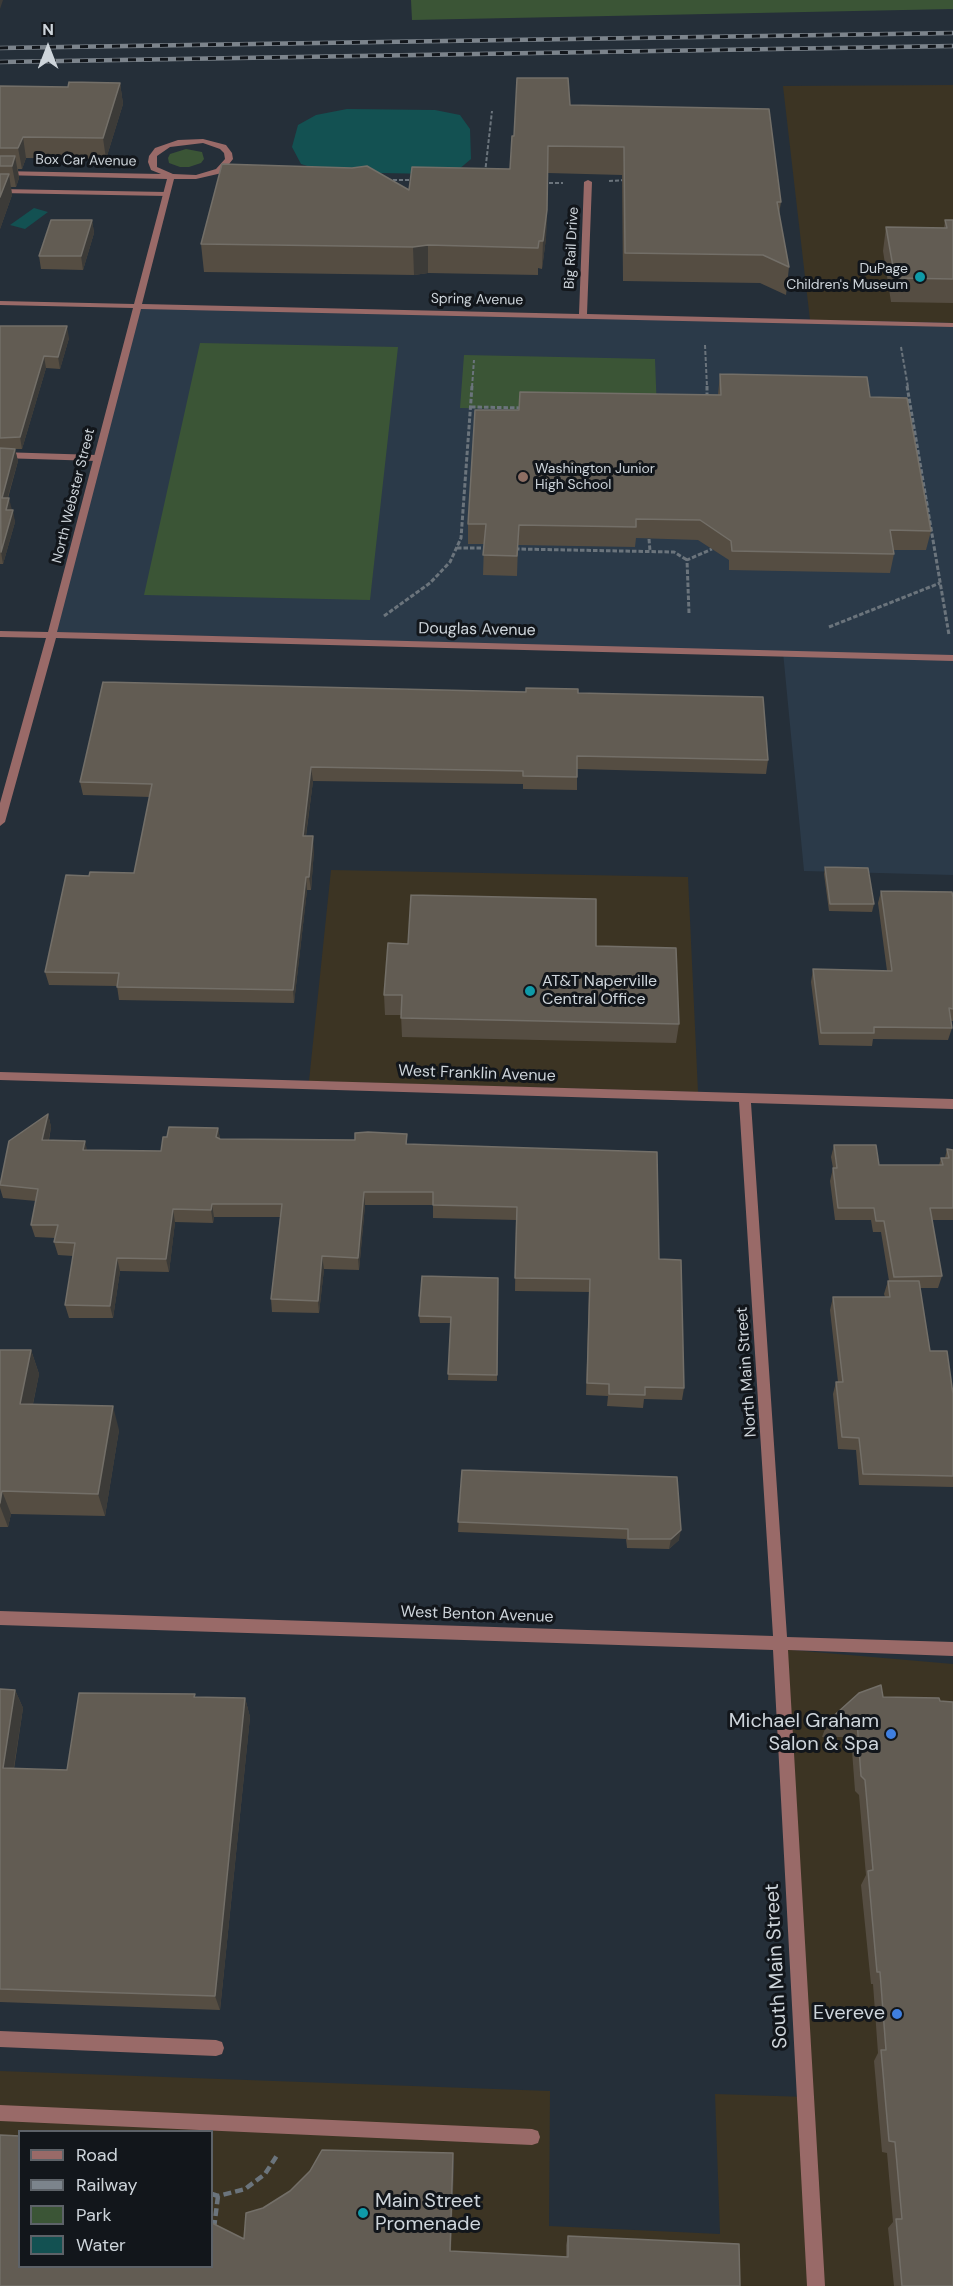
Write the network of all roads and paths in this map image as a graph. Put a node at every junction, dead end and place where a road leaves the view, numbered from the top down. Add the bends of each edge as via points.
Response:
1 (492, 111) dead end
2 (0, 173) edge
3 (171, 176) junction
4 (381, 179) edge
5 (416, 180) edge
6 (636, 180) edge
7 (485, 181) edge
8 (606, 181) edge
9 (588, 182) edge
10 (542, 183) edge
11 (573, 183) edge
12 (0, 191) edge
13 (166, 194) junction
14 (0, 303) edge
15 (137, 306) junction
16 (583, 316) junction
17 (953, 325) edge
18 (900, 344) dead end
19 (705, 345) dead end
20 (474, 360) dead end
21 (707, 400) edge
22 (471, 406) junction
23 (526, 408) edge
24 (470, 422) junction
25 (480, 422) edge
26 (908, 444) edge
27 (917, 444) junction
28 (0, 455) edge
29 (97, 458) junction
30 (921, 521) edge
31 (930, 522) junction
32 (649, 539) edge
33 (457, 548) junction
34 (487, 548) edge
35 (507, 549) edge
36 (712, 549) edge
37 (650, 552) junction
38 (687, 560) junction
39 (940, 583) junction
40 (689, 613) dead end
41 (384, 616) dead end
42 (829, 627) dead end
43 (948, 627) dead end
44 (0, 634) edge
45 (52, 635) junction
46 (953, 658) edge
47 (0, 822) edge
48 (0, 1076) edge
49 (745, 1098) junction
50 (953, 1104) edge
51 (0, 1618) edge
52 (780, 1644) junction
53 (953, 1649) edge
54 (0, 2039) edge
55 (216, 2048) dead end
56 (0, 2113) edge
57 (288, 2126) junction
58 (532, 2137) dead end
59 (215, 2195) edge
60 (213, 2237) edge
61 (816, 2286) edge

1 - 7 path
2 - 3 street, Box Car Avenue
3 - 3 street via 154,168 152,162 153,156 167,145 203,141 223,147 228,153 226,165 209,175
3 - 13 street, North Webster Street
4 - 5 path
6 - 8 path
9 - 16 street, Big Rail Drive
10 - 11 path
12 - 13 street
13 - 15 street, North Webster Street
14 - 15 street, Spring Avenue
15 - 16 street, Spring Avenue
15 - 29 street, North Webster Street
16 - 17 street, Spring Avenue
18 - 27 path
19 - 21 path
20 - 22 path
22 - 23 path
22 - 24 path
24 - 25 path
24 - 33 path
26 - 27 path
27 - 31 path
28 - 29 street
29 - 45 street, North Webster Street
30 - 31 path
31 - 39 path
32 - 37 path
33 - 34 path
33 - 41 path via 450,562 430,583
35 - 37 path via 603,548
36 - 38 path
37 - 38 path via 674,552
38 - 40 path
39 - 42 path
39 - 43 path
44 - 45 street, Douglas Avenue
45 - 46 street, Douglas Avenue
45 - 47 street, North Webster Street
48 - 49 street, West Franklin Avenue
49 - 50 street, West Franklin Avenue
49 - 52 street, North Main Street
51 - 52 street, West Benton Avenue
52 - 53 street, West Benton Avenue
52 - 61 street, South Main Street
54 - 55 street
56 - 57 street
57 - 58 street
57 - 59 path via 282,2150 265,2174 245,2189
59 - 60 path

